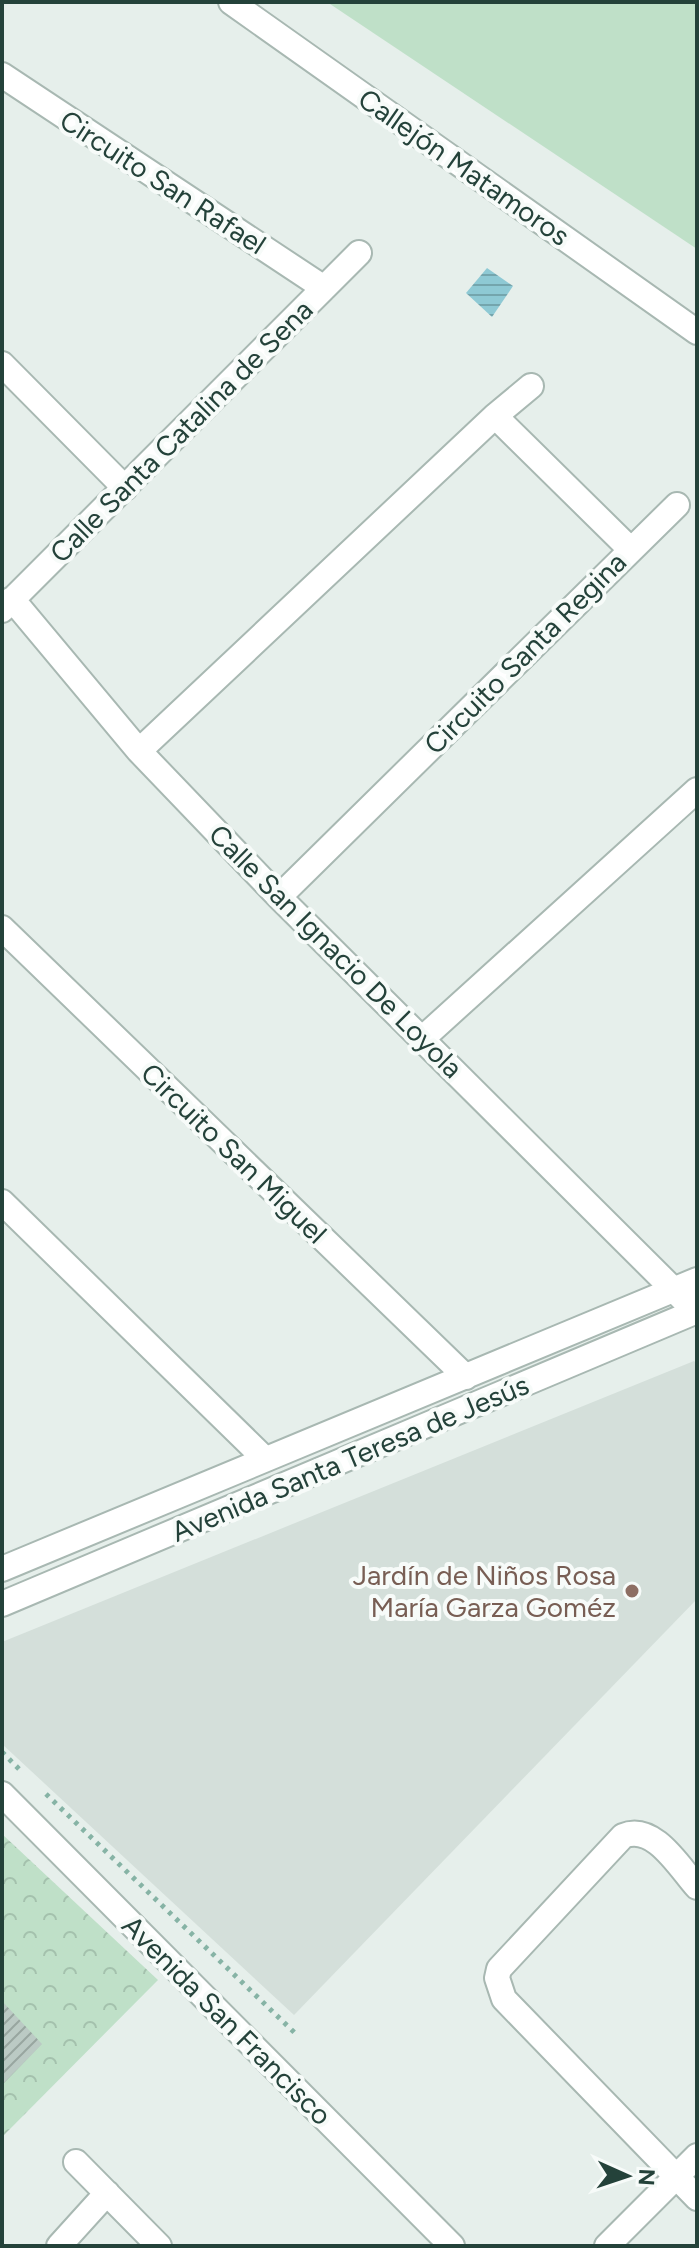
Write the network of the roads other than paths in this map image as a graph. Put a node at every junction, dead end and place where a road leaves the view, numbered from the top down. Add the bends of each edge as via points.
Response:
1 (231, 2) edge
2 (2, 75) edge
3 (359, 253) dead end
4 (324, 288) junction
5 (697, 332) edge
6 (2, 364) edge
7 (531, 386) dead end
8 (495, 416) junction
9 (125, 488) junction
10 (677, 505) dead end
11 (631, 550) junction
12 (7, 604) edge
13 (139, 751) junction
14 (697, 790) edge
15 (279, 897) junction
16 (2, 928) edge
17 (423, 1038) junction
18 (2, 1202) edge
19 (697, 1280) edge
20 (674, 1290) junction
21 (696, 1312) edge
22 (466, 1377) junction
23 (359, 1420) junction
24 (371, 1449) junction
25 (264, 1458) junction
26 (129, 1516) junction
27 (143, 1545) junction
28 (2, 1569) edge
29 (2, 1604) edge
30 (2, 1794) edge
31 (697, 1887) edge
32 (697, 2156) edge
33 (76, 2162) dead end
34 (676, 2177) junction
35 (107, 2193) junction
36 (697, 2198) edge
37 (59, 2246) edge
38 (159, 2246) edge
39 (452, 2246) edge
40 (607, 2246) edge

1 - 5 street, Callejón Matamoros
2 - 4 street, Circuito San Rafael
3 - 4 street, Calle Santa Catalina de Sena
4 - 9 street, Calle Santa Catalina de Sena
6 - 9 street
7 - 8 street
8 - 11 street, Circuito Santa Regina
8 - 13 street
9 - 12 street, Calle Santa Catalina de Sena
10 - 11 street
11 - 15 street, Circuito Santa Regina
12 - 13 street, Calle San Ignacio De Loyola
13 - 15 street, Calle San Ignacio De Loyola
14 - 17 street
15 - 17 street, Calle San Ignacio De Loyola
16 - 22 street, Circuito San Miguel
17 - 20 street, Calle San Ignacio De Loyola
18 - 25 street
19 - 20 street, Avenida Santa Teresa de Jesús
20 - 21 street, Calle San Ignacio De Loyola
20 - 22 street, Avenida Santa Teresa de Jesús
21 - 24 street, Avenida Santa Teresa de Jesús
22 - 23 street, Avenida Santa Teresa de Jesús
23 - 24 street
23 - 25 street, Avenida Santa Teresa de Jesús
24 - 27 street, Avenida Santa Teresa de Jesús
25 - 26 street, Avenida Santa Teresa de Jesús
26 - 27 street
26 - 28 street, Avenida Santa Teresa de Jesús
27 - 29 street, Avenida Santa Teresa de Jesús
30 - 39 street, Avenida San Francisco
31 - 34 street via 652,1837 623,1836 499,1969 497,1978 504,1999
32 - 34 street
33 - 35 street
34 - 36 street
34 - 40 street
35 - 37 street
35 - 38 street

